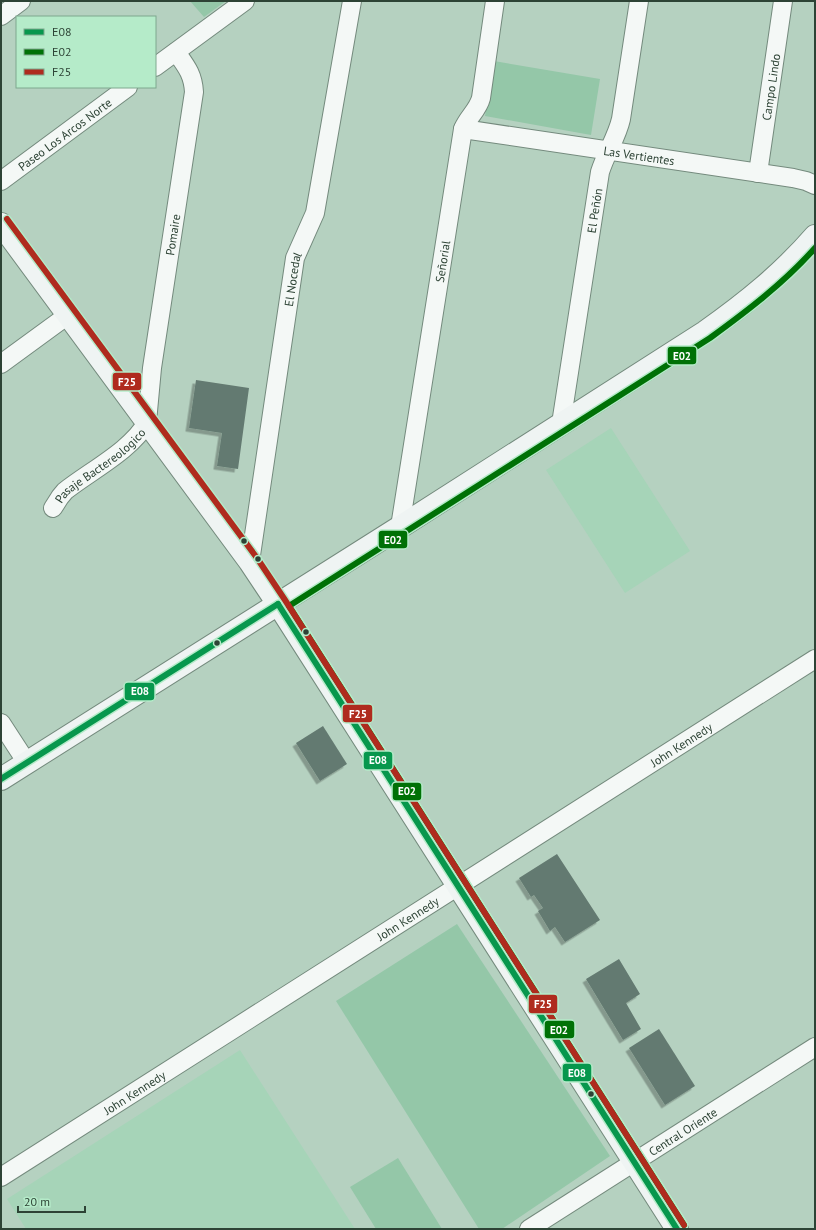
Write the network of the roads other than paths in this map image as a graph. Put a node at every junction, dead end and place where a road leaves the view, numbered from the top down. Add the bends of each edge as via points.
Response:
1 (21, 1) edge
2 (245, 1) edge
3 (352, 1) edge
4 (495, 1) edge
5 (639, 1) edge
6 (783, 1) edge
7 (1, 16) edge
8 (176, 52) junction
9 (156, 66) edge
10 (127, 88) edge
11 (463, 129) junction
12 (609, 151) junction
13 (758, 173) junction
14 (1, 181) edge
15 (815, 185) edge
16 (1, 224) edge
17 (815, 236) edge
18 (68, 315) junction
19 (1, 364) edge
20 (147, 422) junction
21 (561, 424) junction
22 (53, 508) dead end
23 (400, 527) junction
24 (250, 562) junction
25 (278, 604) junction
26 (815, 659) edge
27 (1, 723) edge
28 (27, 763) junction
29 (1, 779) edge
30 (458, 886) junction
31 (815, 1047) edge
32 (634, 1162) junction
33 (1, 1177) edge
34 (529, 1229) edge
35 (677, 1229) edge

1 - 7 street
2 - 8 street
3 - 24 street, El Nocedal via 315,213 295,258
4 - 11 street, Señorial via 481,98 479,106
5 - 12 street, El Peñón via 621,119
6 - 13 street, Campo Lindo
8 - 9 street
8 - 20 street, Pomaire via 191,75 194,92 152,368
10 - 14 street, Paseo Los Arcos Norte
11 - 12 street, Las Vertientes
11 - 23 street, Señorial
12 - 13 street, Las Vertientes
12 - 21 street, El Peñón via 600,172
13 - 15 street, Las Vertientes via 793,178
16 - 18 street
17 - 21 street via 779,275 735,310
18 - 19 street
18 - 20 street
20 - 22 street, Pasaje Bactereologico via 132,442 71,486
20 - 24 street
21 - 23 street
23 - 25 street
24 - 25 street
25 - 28 street
25 - 30 street
26 - 30 street, John Kennedy
27 - 28 street
28 - 29 street
30 - 32 street
30 - 33 street, John Kennedy
31 - 32 street, Central Oriente
32 - 34 street, Central Oriente
32 - 35 street

